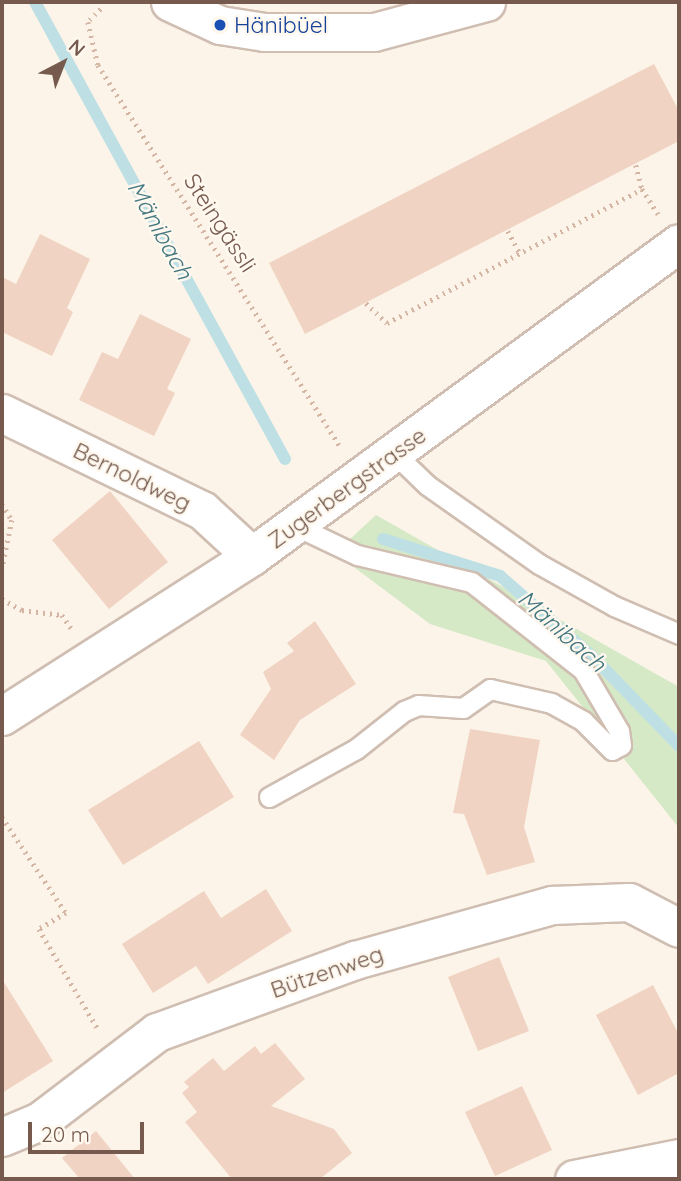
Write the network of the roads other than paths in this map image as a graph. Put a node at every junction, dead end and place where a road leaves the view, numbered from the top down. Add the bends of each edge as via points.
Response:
1 (170, 2) edge
2 (486, 2) edge
3 (266, 17) edge
4 (670, 230) edge
5 (2, 413) edge
6 (396, 455) junction
7 (299, 521) junction
8 (252, 556) junction
9 (679, 634) edge
10 (2, 716) edge
11 (269, 797) dead end
12 (679, 928) edge
13 (2, 1137) edge
14 (679, 1158) edge
15 (574, 1179) edge

1 - 3 street via 220,25
2 - 3 street via 374,32
4 - 6 street, Zugerbergstrasse
5 - 8 street, Bernoldweg via 202,510
6 - 7 street, Zugerbergstrasse via 354,465
6 - 9 lane via 426,485 539,564 614,606
7 - 8 street, Zugerbergstrasse
7 - 11 lane via 357,555 471,582 583,670 619,731 621,745 612,750 583,721 551,703 490,689 463,708 418,705 404,711 356,749
8 - 10 street, Zugerbergstrasse
12 - 13 street, Bützenweg via 629,902 552,905 355,960 157,1032 40,1121
14 - 15 street

